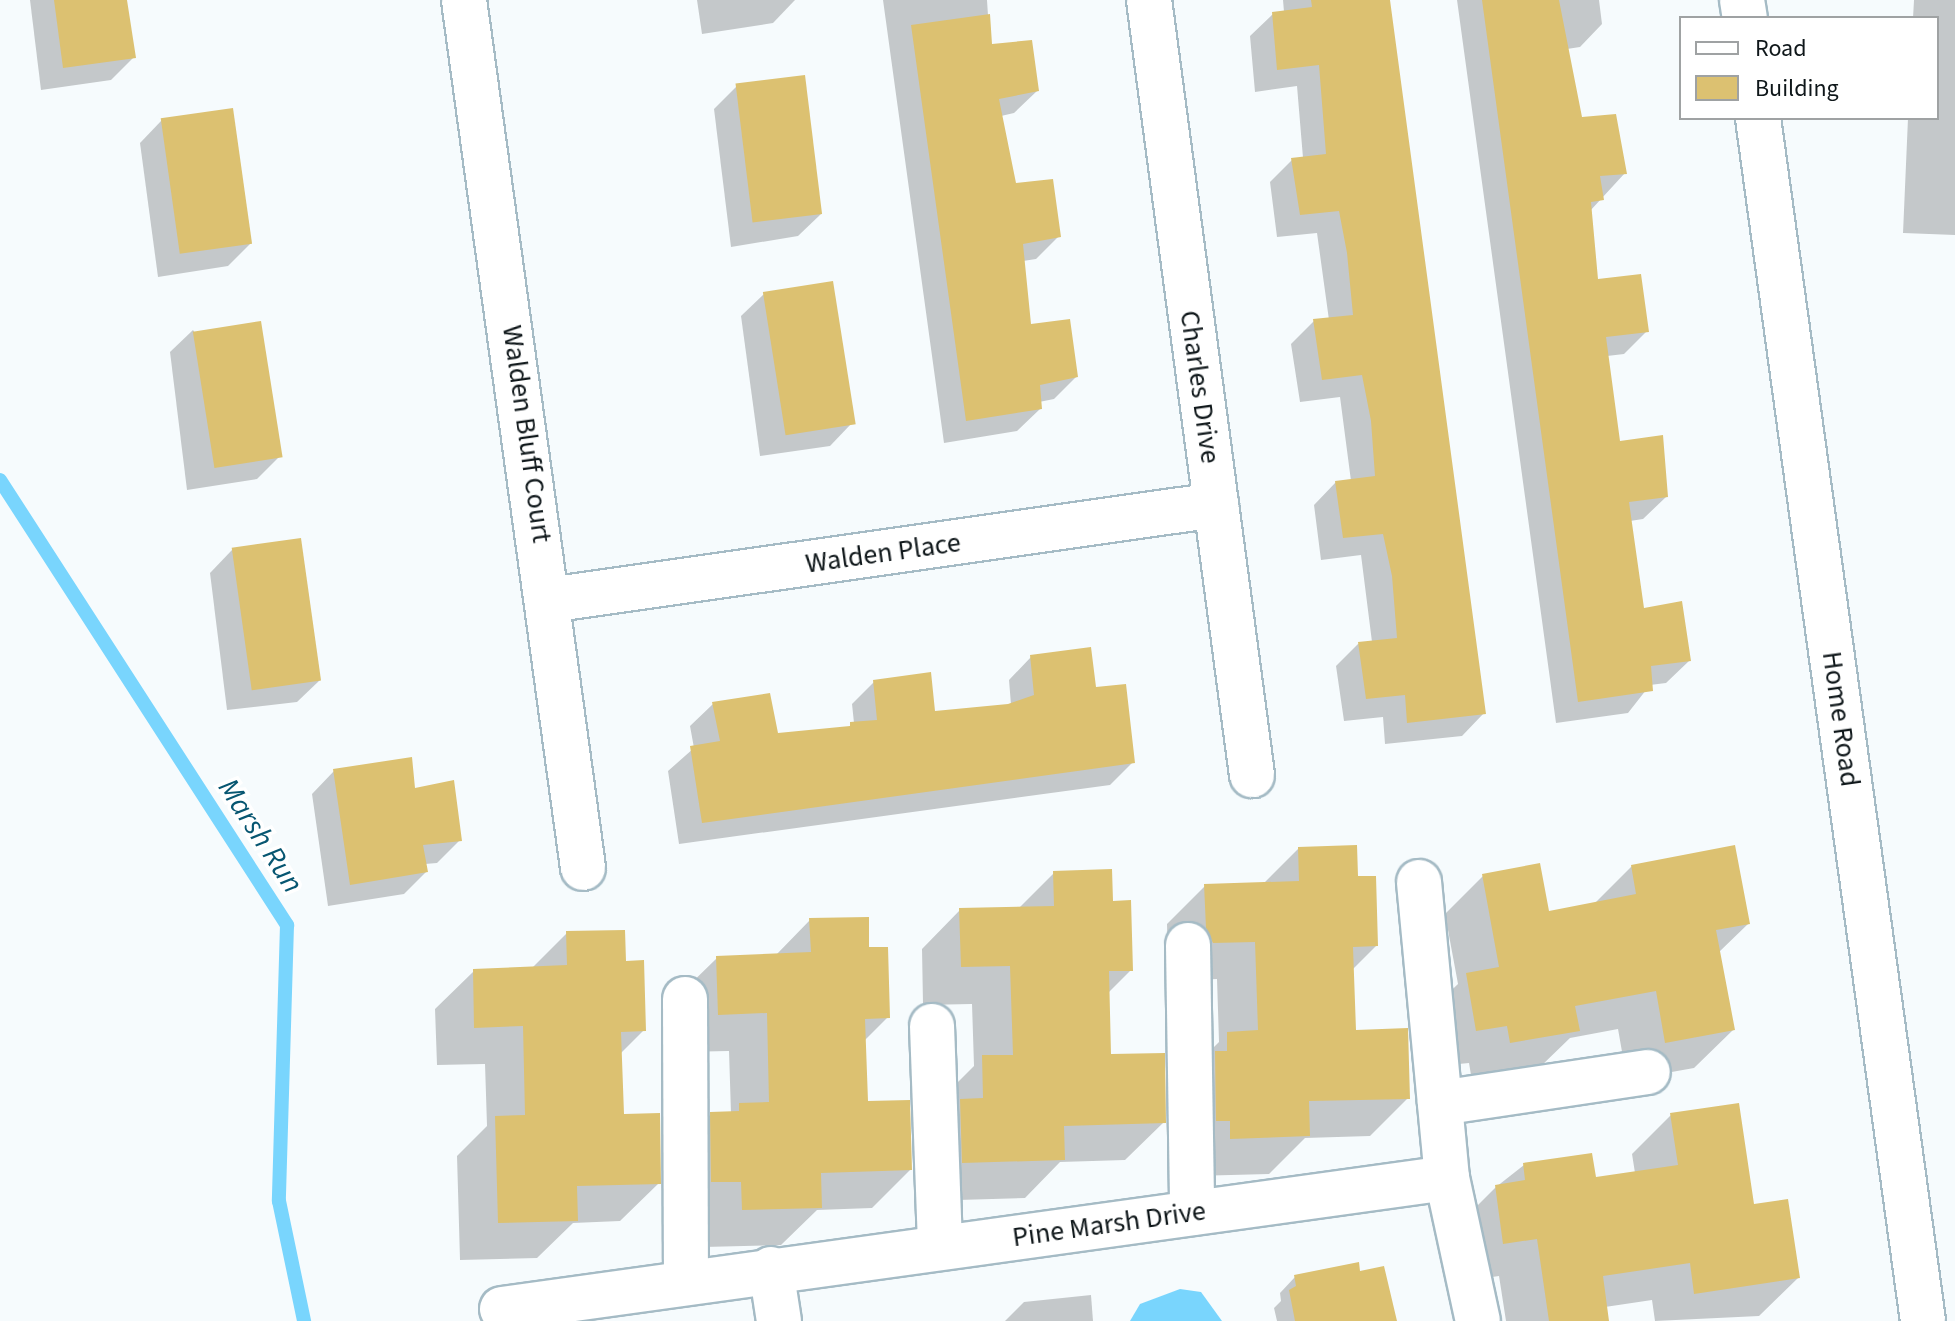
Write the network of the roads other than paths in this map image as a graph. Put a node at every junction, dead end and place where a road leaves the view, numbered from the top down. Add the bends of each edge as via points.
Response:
1 (464, 0) edge
2 (1149, 0) edge
3 (1758, 120) edge
4 (1216, 505) junction
5 (549, 600) junction
6 (1252, 775) dead end
7 (583, 868) dead end
8 (1419, 882) dead end
9 (1188, 945) dead end
10 (685, 999) dead end
11 (932, 1026) dead end
12 (1648, 1072) dead end
13 (1440, 1103) junction
14 (1447, 1178) junction
15 (1192, 1213) junction
16 (940, 1246) junction
17 (771, 1269) junction
18 (686, 1282) junction
19 (502, 1309) dead end
20 (779, 1321) edge
21 (1478, 1321) edge
22 (1923, 1321) edge

1 - 5 street, Walden Bluff Court
2 - 4 street, Charles Drive
3 - 22 street, Home Road
4 - 5 street, Walden Place
4 - 6 street, Charles Drive
5 - 7 street, Walden Bluff Court
8 - 13 street
9 - 15 street
10 - 18 street
11 - 16 street
12 - 13 street
13 - 14 street
14 - 15 street, Pine Marsh Drive
14 - 21 street
15 - 16 street, Pine Marsh Drive
16 - 17 street, Pine Marsh Drive
17 - 18 street, Pine Marsh Drive
17 - 20 street
18 - 19 street, Pine Marsh Drive

